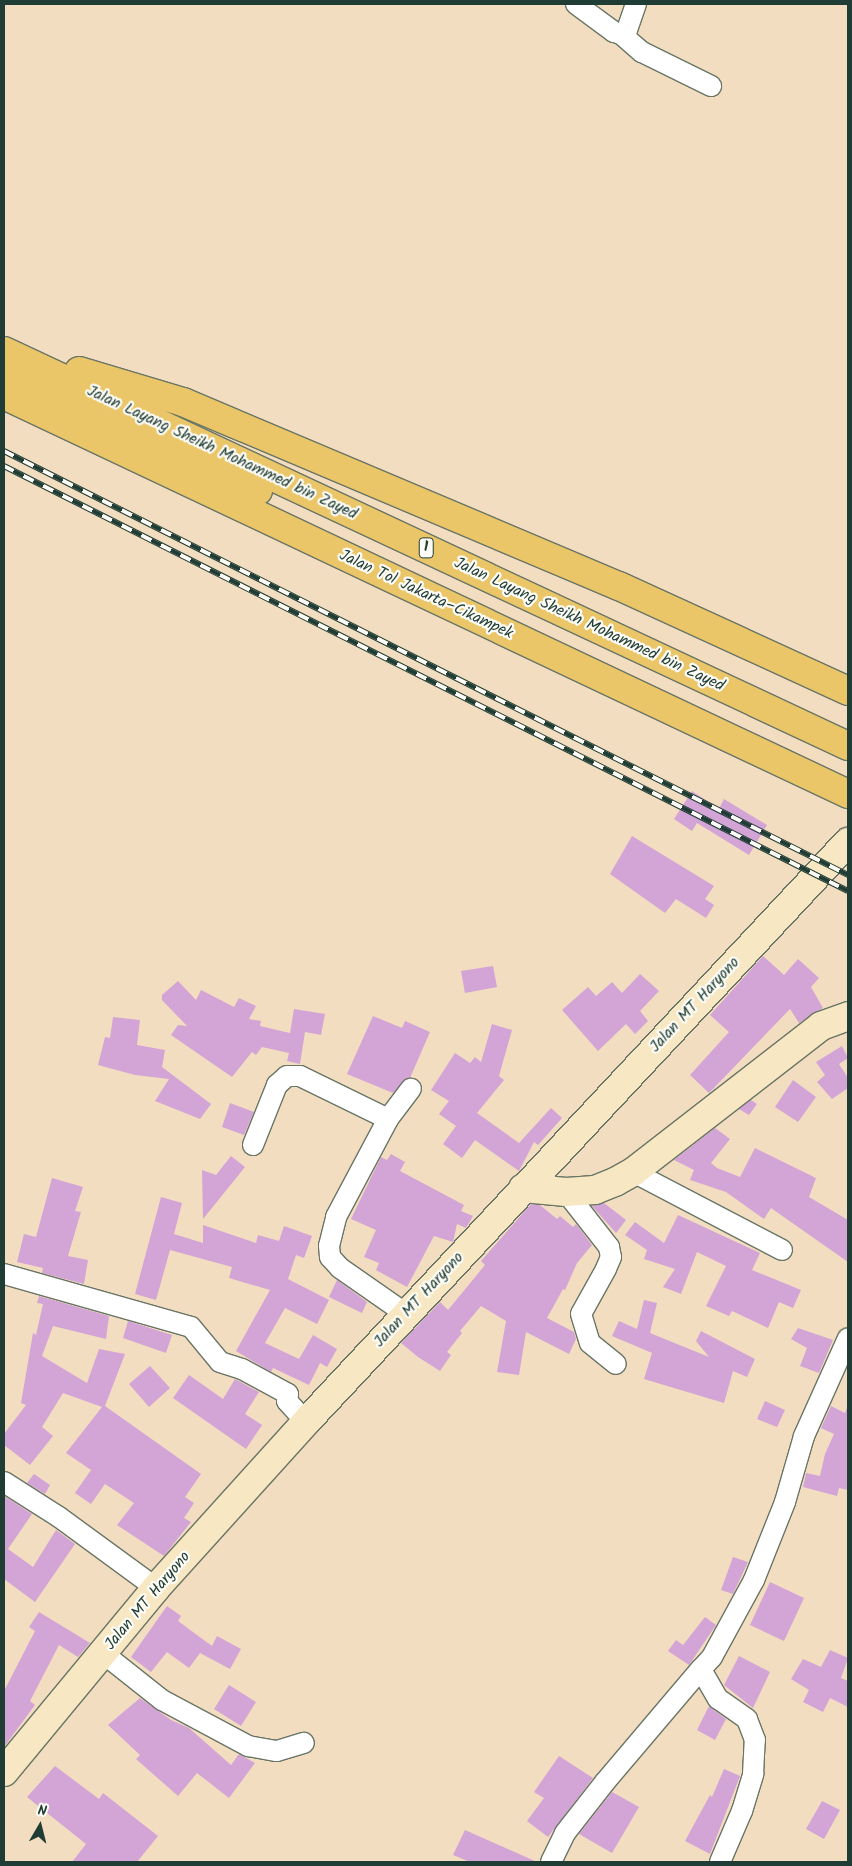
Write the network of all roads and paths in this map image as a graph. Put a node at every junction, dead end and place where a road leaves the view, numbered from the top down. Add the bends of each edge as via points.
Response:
1 (576, 4) edge
2 (636, 4) edge
3 (621, 34) junction
4 (711, 86) dead end
5 (4, 349) edge
6 (4, 372) edge
7 (4, 396) edge
8 (848, 691) edge
9 (848, 737) edge
10 (848, 746) edge
11 (848, 766) edge
12 (848, 794) edge
13 (848, 842) edge
14 (848, 1016) edge
15 (411, 1089) dead end
16 (388, 1118) junction
17 (253, 1145) dead end
18 (633, 1172) junction
19 (523, 1188) junction
20 (566, 1192) junction
21 (782, 1250) dead end
22 (4, 1274) edge
23 (406, 1314) junction
24 (848, 1338) edge
25 (616, 1364) dead end
26 (306, 1422) junction
27 (4, 1482) edge
28 (156, 1588) junction
29 (104, 1654) junction
30 (701, 1669) junction
31 (304, 1743) dead end
32 (4, 1772) edge
33 (551, 1862) edge
34 (720, 1862) edge

1 - 3 street
2 - 3 street via 627,30
3 - 4 street via 642,52
5 - 8 highway via 183,402 619,586
5 - 9 highway, 1
5 - 10 highway, Jalan Layang Sheikh Mohammed bin Zayed / 1
6 - 11 highway, Jalan Layang Sheikh Mohammed bin Zayed / 1
7 - 12 highway, Jalan Tol Jakarta–Cikampek
13 - 19 main road, Jalan MT Haryono
14 - 18 main road via 821,1026
15 - 16 street
16 - 17 street via 300,1076 287,1076 277,1085
16 - 23 street via 336,1217 329,1246 330,1257 340,1268
18 - 20 main road via 595,1190
18 - 21 street
19 - 20 main road
19 - 23 main road, Jalan MT Haryono
20 - 25 street via 609,1246 611,1257 582,1319 590,1343
22 - 26 street via 191,1327 220,1362 242,1369 288,1394 287,1401
23 - 26 main road, Jalan MT Haryono
24 - 30 street via 804,1436 785,1502 754,1580 712,1657
26 - 28 main road, Jalan MT Haryono
27 - 28 street via 59,1517
28 - 29 main road, Jalan MT Haryono
29 - 31 street via 162,1700 248,1746 277,1751
29 - 32 main road, Jalan MT Haryono
30 - 33 street via 577,1819
30 - 34 street via 718,1698 747,1720 755,1740 753,1774 742,1811

